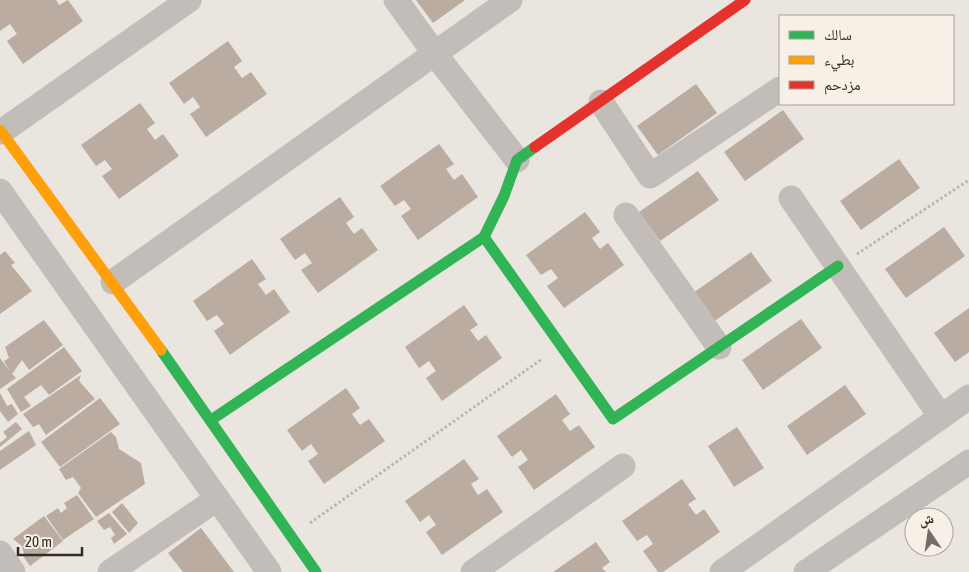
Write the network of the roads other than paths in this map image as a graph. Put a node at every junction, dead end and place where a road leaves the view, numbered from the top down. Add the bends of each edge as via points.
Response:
1 (189, 0) edge
2 (396, 0) edge
3 (510, 0) edge
4 (745, 0) edge
5 (434, 54) junction
6 (779, 90) edge
7 (601, 102) junction
8 (0, 131) edge
9 (517, 160) junction
10 (0, 191) edge
11 (791, 198) dead end
12 (626, 215) dead end
13 (484, 237) junction
14 (838, 266) junction
15 (113, 282) junction
16 (719, 347) junction
17 (969, 397) edge
18 (941, 417) junction
19 (211, 420) junction
20 (969, 462) edge
21 (623, 466) dead end
22 (217, 499) junction
23 (0, 553) edge
24 (13, 572) edge
25 (110, 572) edge
26 (269, 572) edge
27 (316, 572) edge
28 (473, 572) edge
29 (722, 572) edge
30 (806, 572) edge

1 - 8 street
2 - 5 street
3 - 5 street
4 - 7 street
5 - 9 street
5 - 15 street
6 - 7 street via 650,176
7 - 9 street
8 - 15 street
9 - 13 street
10 - 22 street
11 - 14 street
12 - 16 street
13 - 16 street via 613,419
13 - 19 street
14 - 16 street
14 - 18 street
15 - 19 street
17 - 18 street
18 - 29 street
19 - 27 street
20 - 30 street
21 - 28 street
22 - 25 street
22 - 26 street
23 - 24 street

